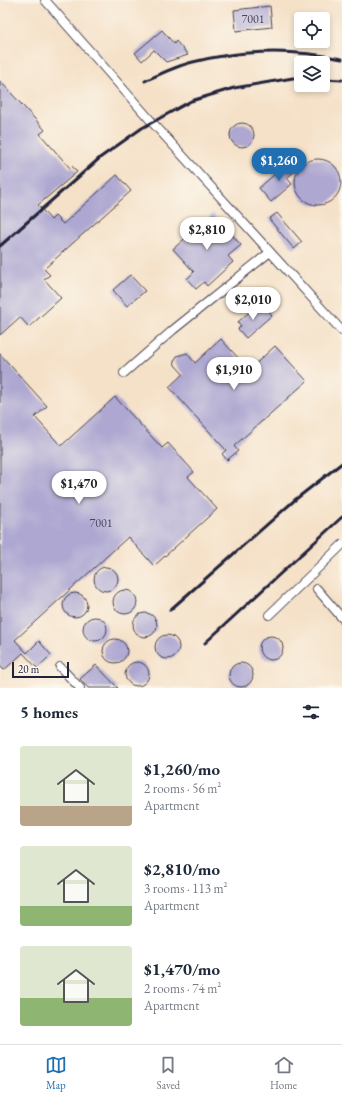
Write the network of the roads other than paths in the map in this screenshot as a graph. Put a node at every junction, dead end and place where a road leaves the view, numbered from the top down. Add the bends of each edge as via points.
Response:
1 (45, 0) edge
2 (270, 252) junction
3 (342, 331) edge
4 (124, 373) dead end
5 (342, 545) edge
6 (316, 589) dead end
7 (269, 615) dead end
8 (342, 618) edge
9 (60, 667) dead end
10 (80, 688) edge

1 - 2 lane
2 - 3 lane
2 - 4 lane
5 - 7 lane
6 - 8 lane
9 - 10 lane

